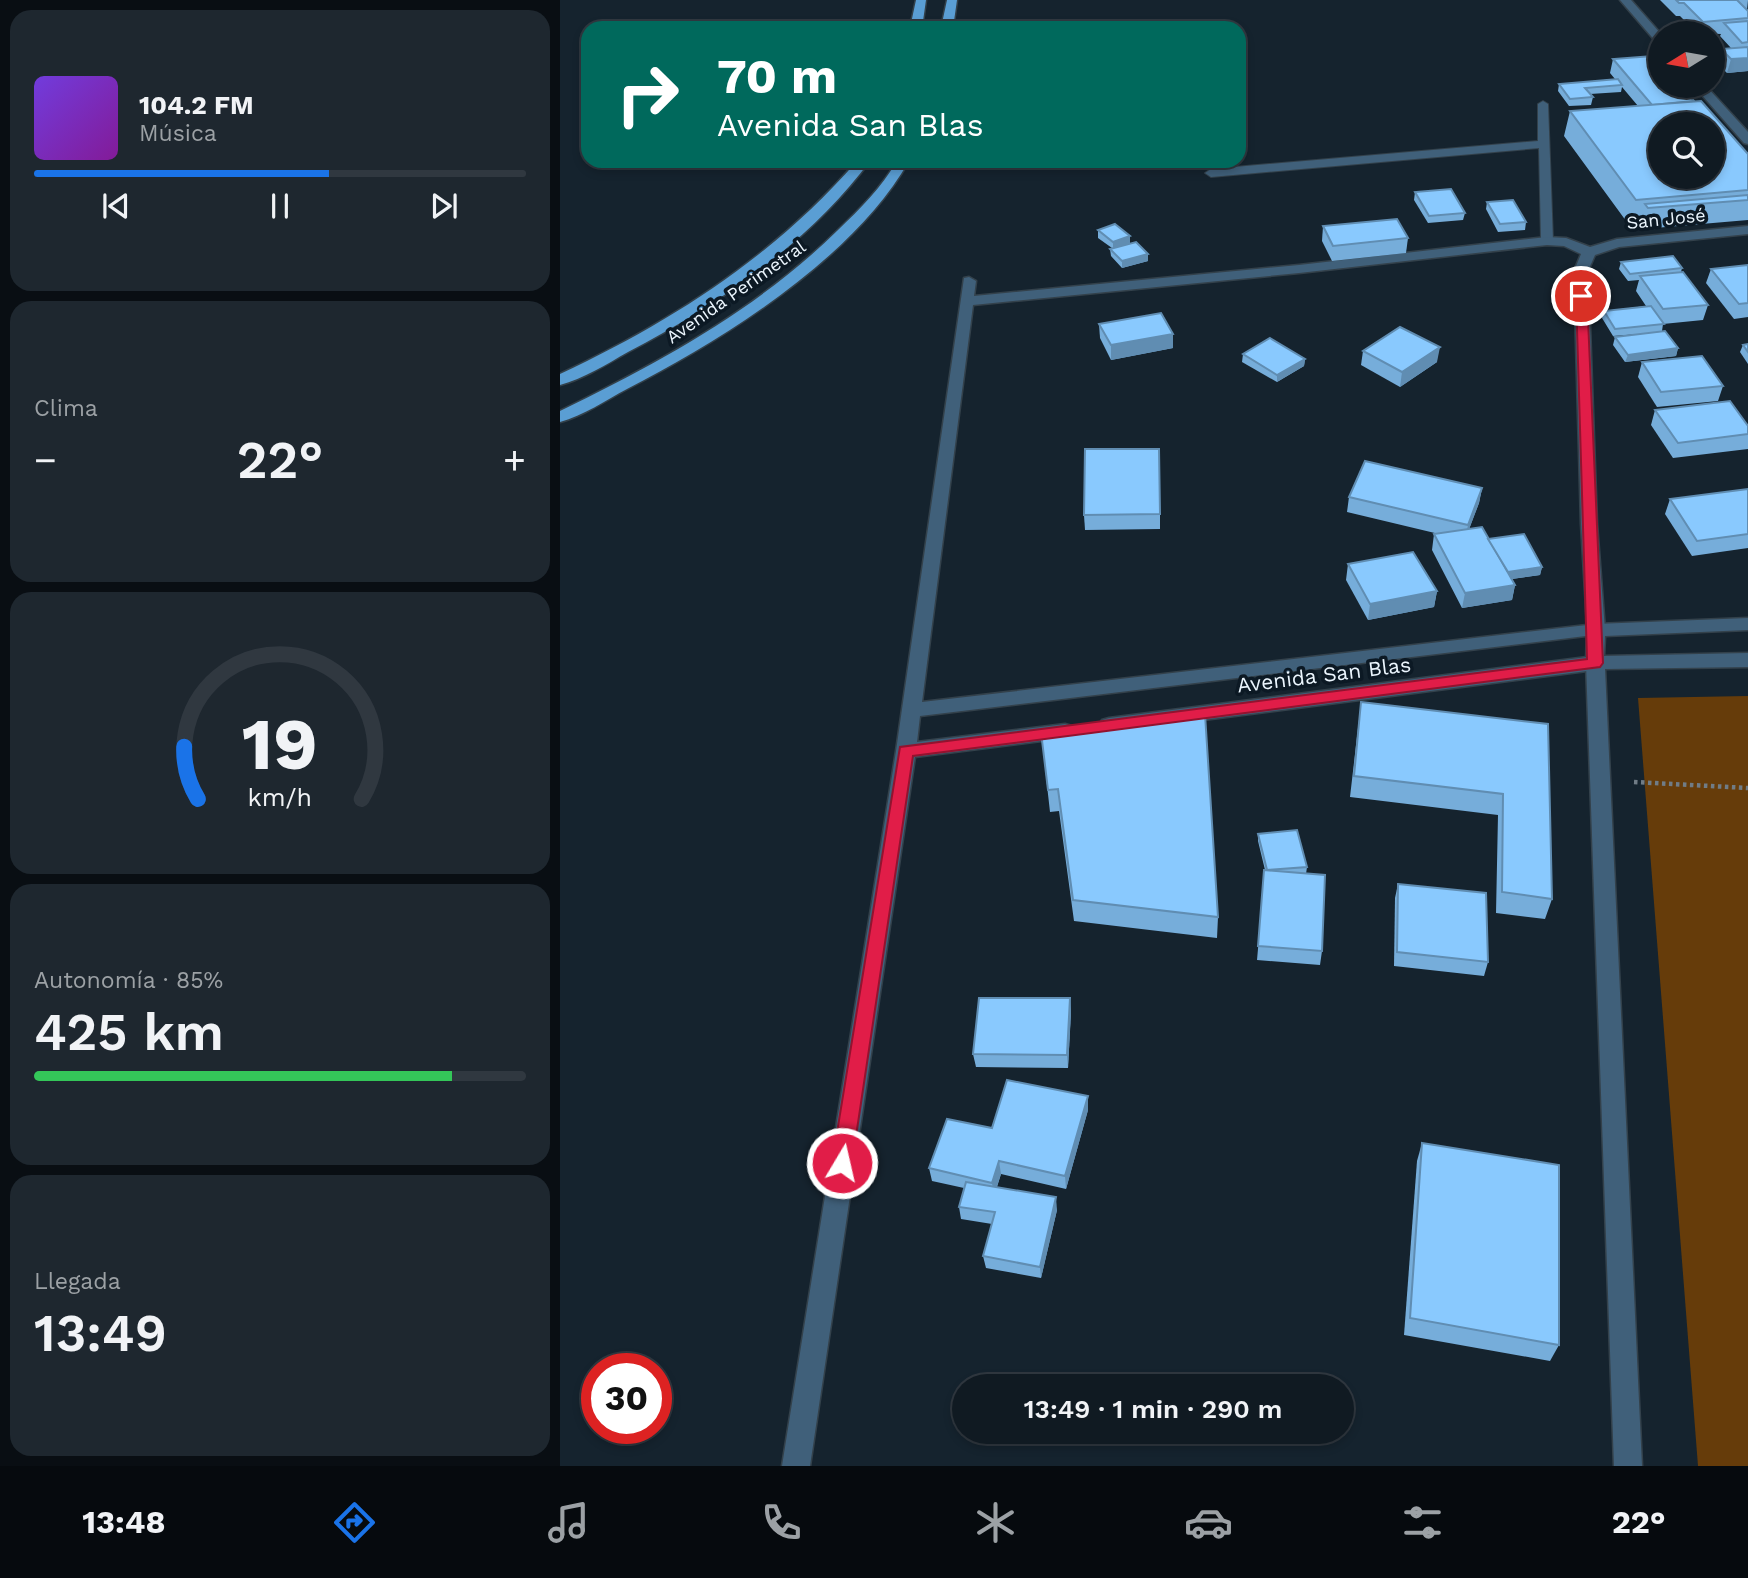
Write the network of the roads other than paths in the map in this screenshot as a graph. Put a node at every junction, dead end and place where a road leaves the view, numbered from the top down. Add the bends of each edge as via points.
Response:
1 (921, 0) edge
2 (952, 0) edge
3 (1625, 0) edge
4 (917, 21) edge
5 (948, 21) edge
6 (1648, 26) edge
7 (1711, 98) edge
8 (1542, 104) dead end
9 (1748, 140) edge
10 (1543, 144) junction
11 (858, 168) edge
12 (899, 168) edge
13 (1212, 173) dead end
14 (1748, 230) edge
15 (1548, 241) junction
16 (1589, 251) junction
17 (560, 380) edge
18 (560, 417) edge
19 (1748, 624) edge
20 (1596, 630) junction
21 (1748, 660) edge
22 (1595, 663) junction
23 (912, 710) junction
24 (906, 751) junction
25 (796, 1466) edge
26 (1628, 1466) edge

1 - 4 main road
2 - 5 main road
3 - 6 street
7 - 9 street
8 - 10 lane
10 - 13 lane
10 - 15 lane
11 - 17 main road, Avenida Perimetral via 838,194 754,267 629,349
12 - 18 main road, Avenida Perimetral via 891,183 822,257 786,284 682,355
14 - 16 street, San José via 1617,243
15 - 16 street
15 - 23 street via 1299,269 967,291
16 - 20 street via 1581,271
19 - 20 street, Avenida San Blas
20 - 22 street
20 - 23 street, Avenida San Blas
21 - 22 street, Avenida San Blas
22 - 24 street, Avenida San Blas
22 - 26 street
23 - 24 street
24 - 25 street

